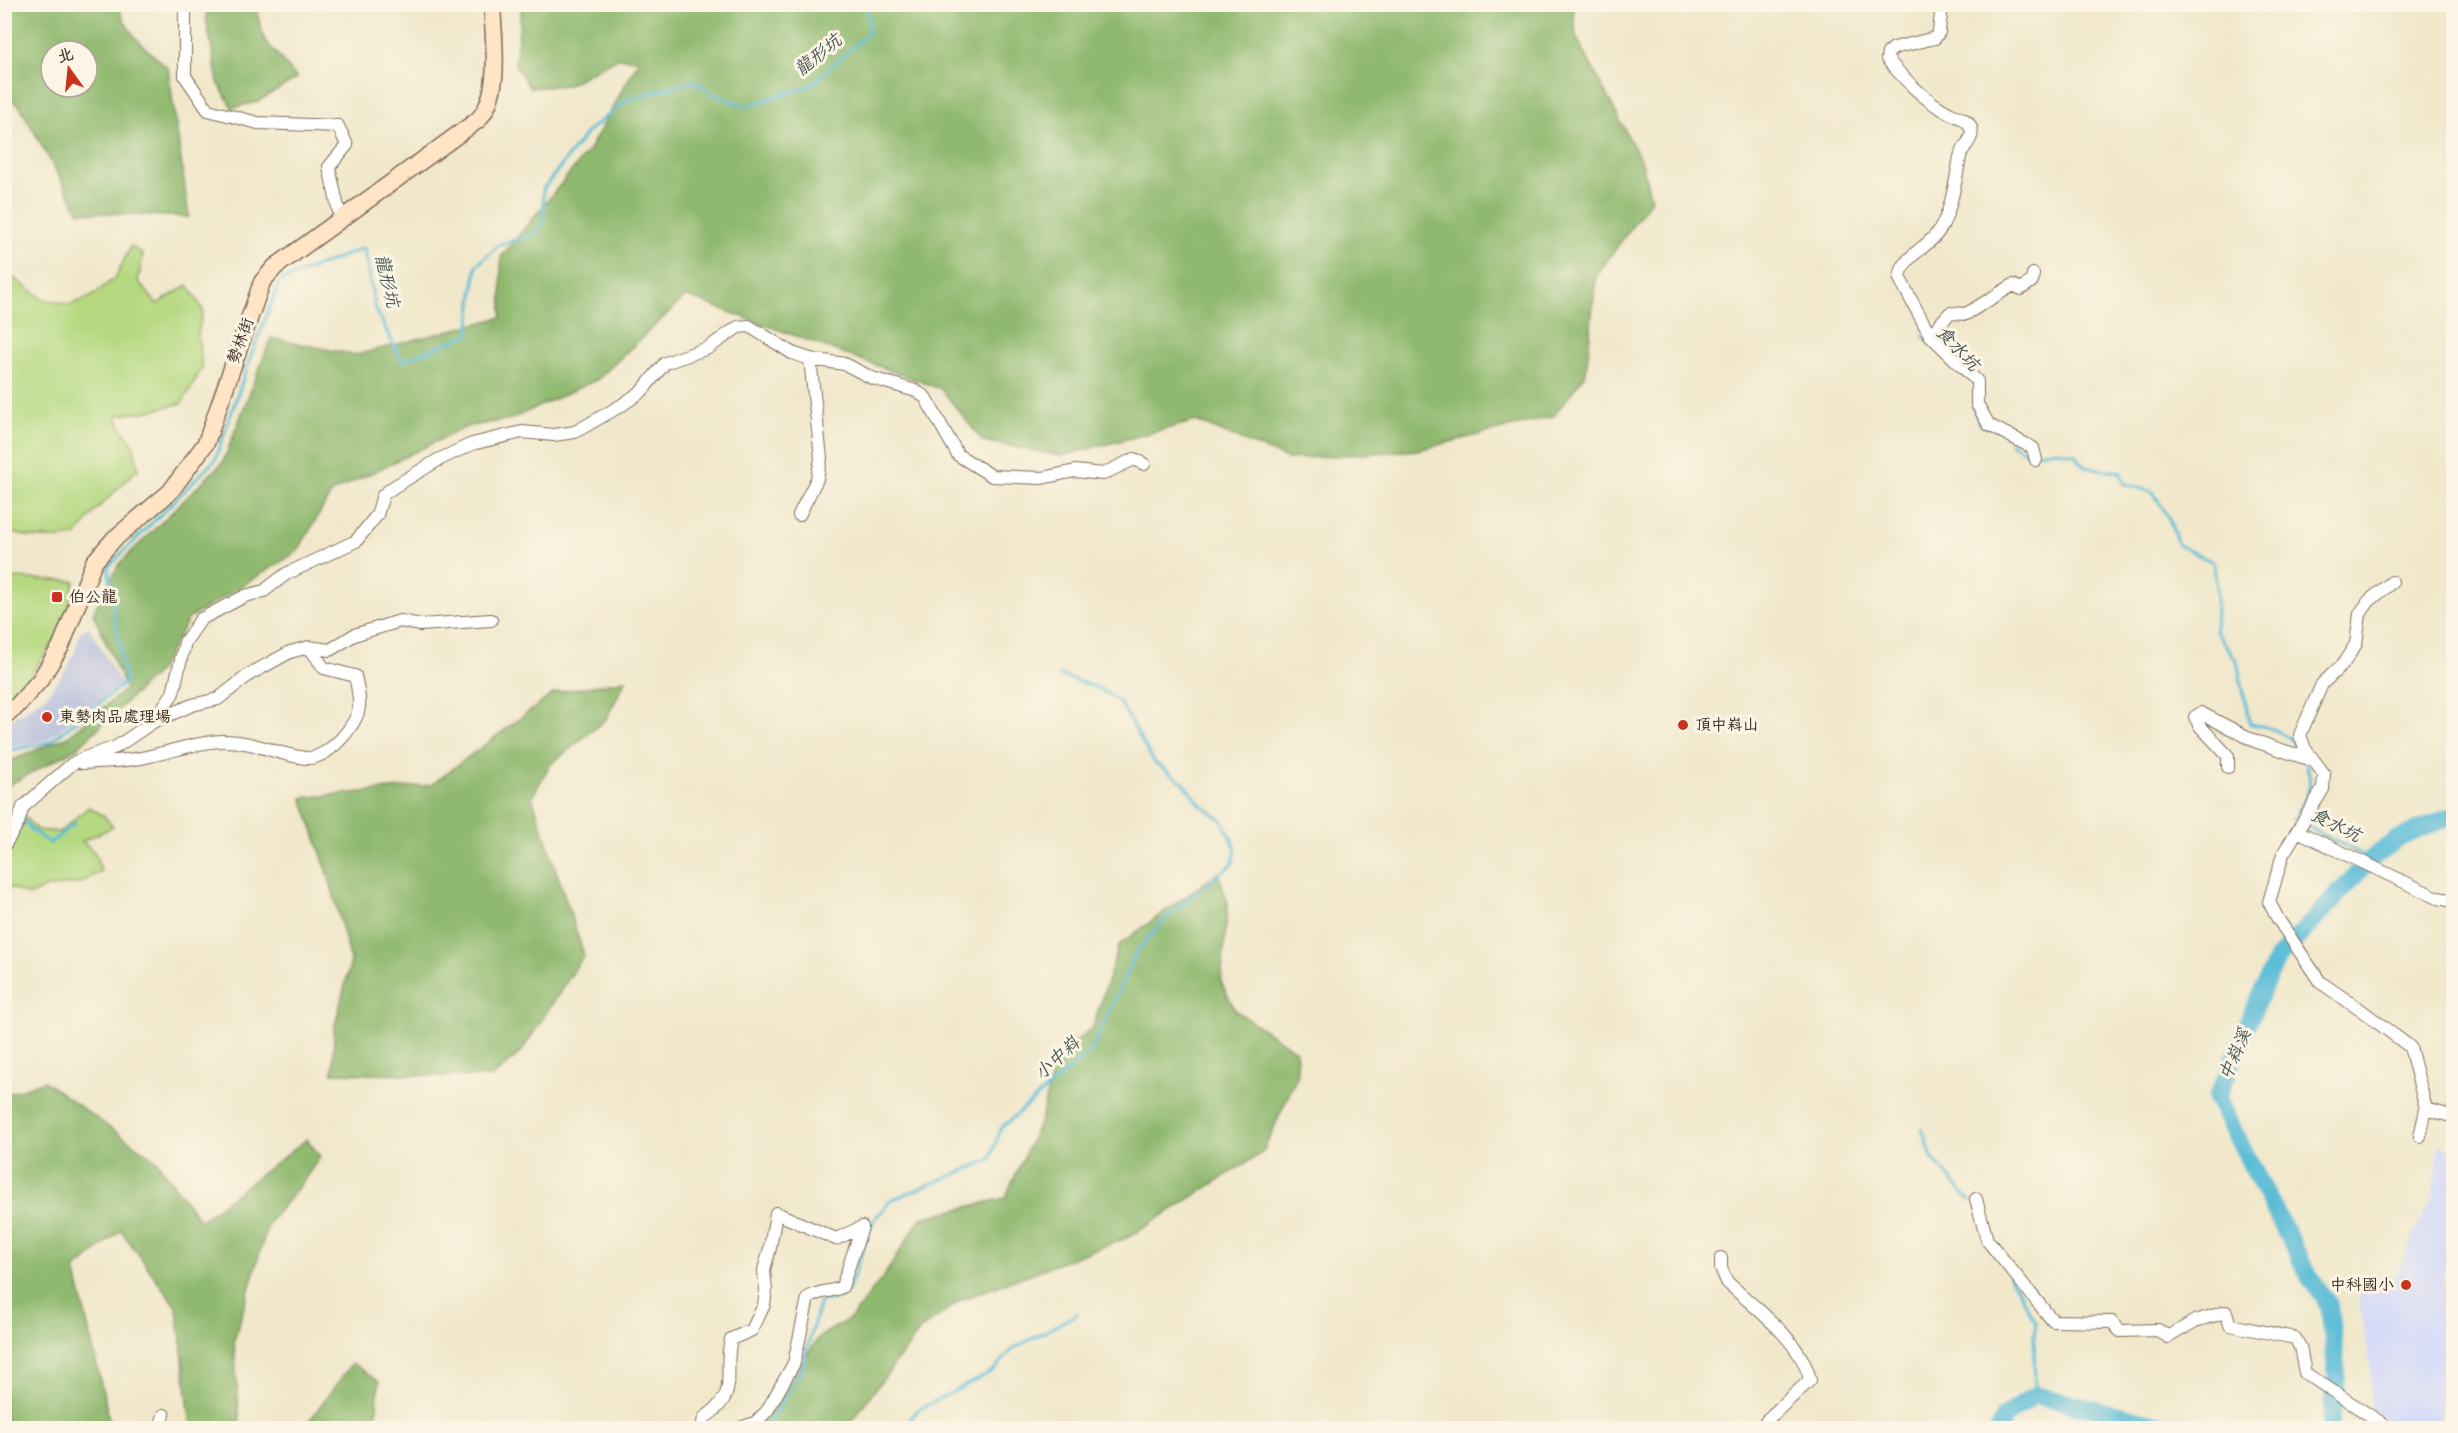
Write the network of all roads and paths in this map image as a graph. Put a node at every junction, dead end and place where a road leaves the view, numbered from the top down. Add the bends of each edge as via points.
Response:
1 (184, 4) edge
2 (492, 4) edge
3 (1942, 4) edge
4 (341, 221) junction
5 (2032, 274) dead end
6 (1930, 335) junction
7 (810, 359) junction
8 (2034, 454) dead end
9 (1144, 464) dead end
10 (799, 515) dead end
11 (2392, 582) dead end
12 (491, 620) dead end
13 (309, 647) junction
14 (4, 716) edge
15 (153, 722) junction
16 (2289, 745) dead end
17 (2304, 748) junction
18 (2314, 761) junction
19 (72, 764) junction
20 (2228, 767) dead end
21 (2296, 831) junction
22 (4, 846) edge
23 (2454, 901) edge
24 (2426, 1109) junction
25 (2454, 1117) edge
26 (2420, 1136) dead end
27 (1976, 1199) dead end
28 (1721, 1258) dead end
29 (164, 1415) dead end
30 (160, 1428) edge
31 (702, 1428) edge
32 (740, 1428) edge
33 (1762, 1428) edge
34 (2389, 1428) edge

1 - 4 street via 185,76 208,110 258,123 338,126 347,145 329,167
2 - 4 street, 勢林街 via 494,84 486,112
3 - 6 street via 1935,38 1894,48 1887,59 1915,90 1962,118 1971,128 1971,138 1960,154 1941,228 1900,272 1900,279
4 - 14 street, 勢林街 via 275,267 262,282 206,443 170,492 114,539 94,562 61,646 40,680
5 - 6 street via 2032,281 2021,289 2013,285 1966,314 1950,313
6 - 8 street via 1977,381 1977,404 1989,425
7 - 9 street via 845,364 872,378 916,391 925,397 958,455 992,476 1042,478 1074,471 1103,474 1134,459
7 - 10 street via 821,458 817,479
7 - 15 street via 792,353 749,326 738,327 708,348 665,363 642,391 575,432 522,432 472,444 438,460 383,495 377,515 356,541 286,574 264,591 245,596 201,619 185,642 172,693
11 - 17 street via 2360,614 2356,644 2343,664 2322,684 2300,735
12 - 13 street via 421,625 400,621 354,635 330,650
13 - 15 street via 290,652 250,674 218,699 192,705
13 - 19 street via 324,668 355,676 358,687 359,707 354,722 330,749 309,758 249,743 222,741 198,743 148,757
15 - 19 street via 116,747
16 - 17 street
17 - 18 street
18 - 20 street via 2255,741 2201,713 2195,717 2228,756
18 - 21 street via 2325,774 2323,789
19 - 22 street via 23,807
21 - 23 street via 2438,898
21 - 24 street via 2283,854 2269,902 2320,982 2410,1047
24 - 25 street
24 - 26 street
27 - 34 street via 1987,1240 2053,1321 2112,1322 2120,1331 2158,1330 2168,1337 2195,1321 2226,1312 2230,1325 2295,1338 2305,1373
28 - 33 street via 1727,1282 1796,1348 1808,1369 1810,1380
29 - 30 street
31 - 32 street via 704,1418 723,1402 728,1392 731,1339 752,1330 764,1305 764,1270 776,1213 837,1239 862,1227 842,1287 832,1292 815,1292 808,1298 794,1363 767,1410 755,1423

